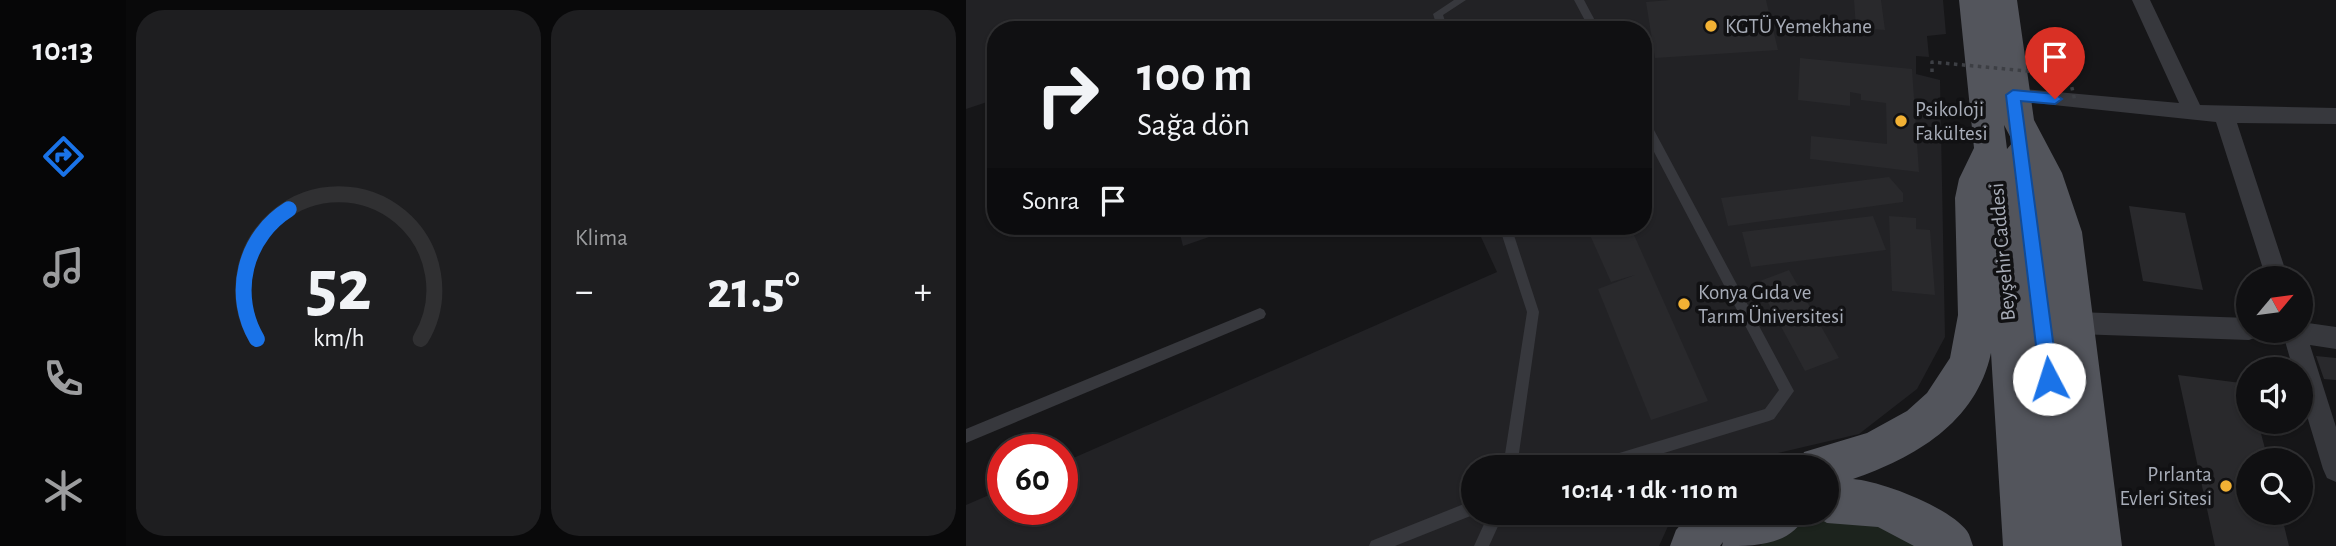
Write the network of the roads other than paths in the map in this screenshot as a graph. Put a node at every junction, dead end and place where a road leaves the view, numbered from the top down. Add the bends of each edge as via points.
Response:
1 (1461, 0) edge
2 (1579, 0) edge
3 (1974, 0) edge
4 (2002, 0) edge
5 (2141, 0) edge
6 (1440, 21) edge
7 (1590, 21) edge
8 (2016, 107) junction
9 (2193, 113) junction
10 (2224, 115) junction
11 (2336, 116) edge
12 (1652, 137) edge
13 (1993, 149) junction
14 (1509, 235) edge
15 (2273, 266) edge
16 (1260, 314) dead end
17 (2076, 323) junction
18 (2236, 329) edge
19 (2314, 334) edge
20 (2336, 338) edge
21 (2298, 343) edge
22 (966, 436) edge
23 (1512, 455) edge
24 (1635, 455) edge
25 (1839, 463) edge
26 (2336, 469) edge
27 (1839, 501) edge
28 (1461, 512) edge
29 (1491, 525) edge
30 (1709, 525) edge
31 (1766, 525) edge
32 (1376, 546) edge
33 (1481, 546) edge
34 (1692, 546) edge
35 (1744, 546) edge
36 (1951, 546) edge
37 (2025, 546) edge
38 (2063, 546) edge
39 (2100, 546) edge

1 - 6 lane via 1438,14
2 - 7 lane
3 - 13 main road, Beyşehir Caddesi
4 - 8 main road, Beyşehir Caddesi
5 - 9 street
8 - 9 street via 2076,101
8 - 17 main road via 2056,201
8 - 38 main road, Beyşehir Caddesi via 2044,323
9 - 10 street
10 - 11 street
10 - 15 street
12 - 24 lane via 1787,391 1769,414
13 - 25 main road via 1982,162 1972,198 1976,330 1961,380 1935,414 1897,442
13 - 37 main road, Beyşehir Caddesi
14 - 23 lane via 1533,312
16 - 22 lane
17 - 18 street
17 - 39 main road
19 - 20 street
21 - 26 street
27 - 36 main road via 1869,502 1899,512 1927,526
28 - 32 lane
29 - 33 lane
30 - 34 main road
31 - 35 main road

